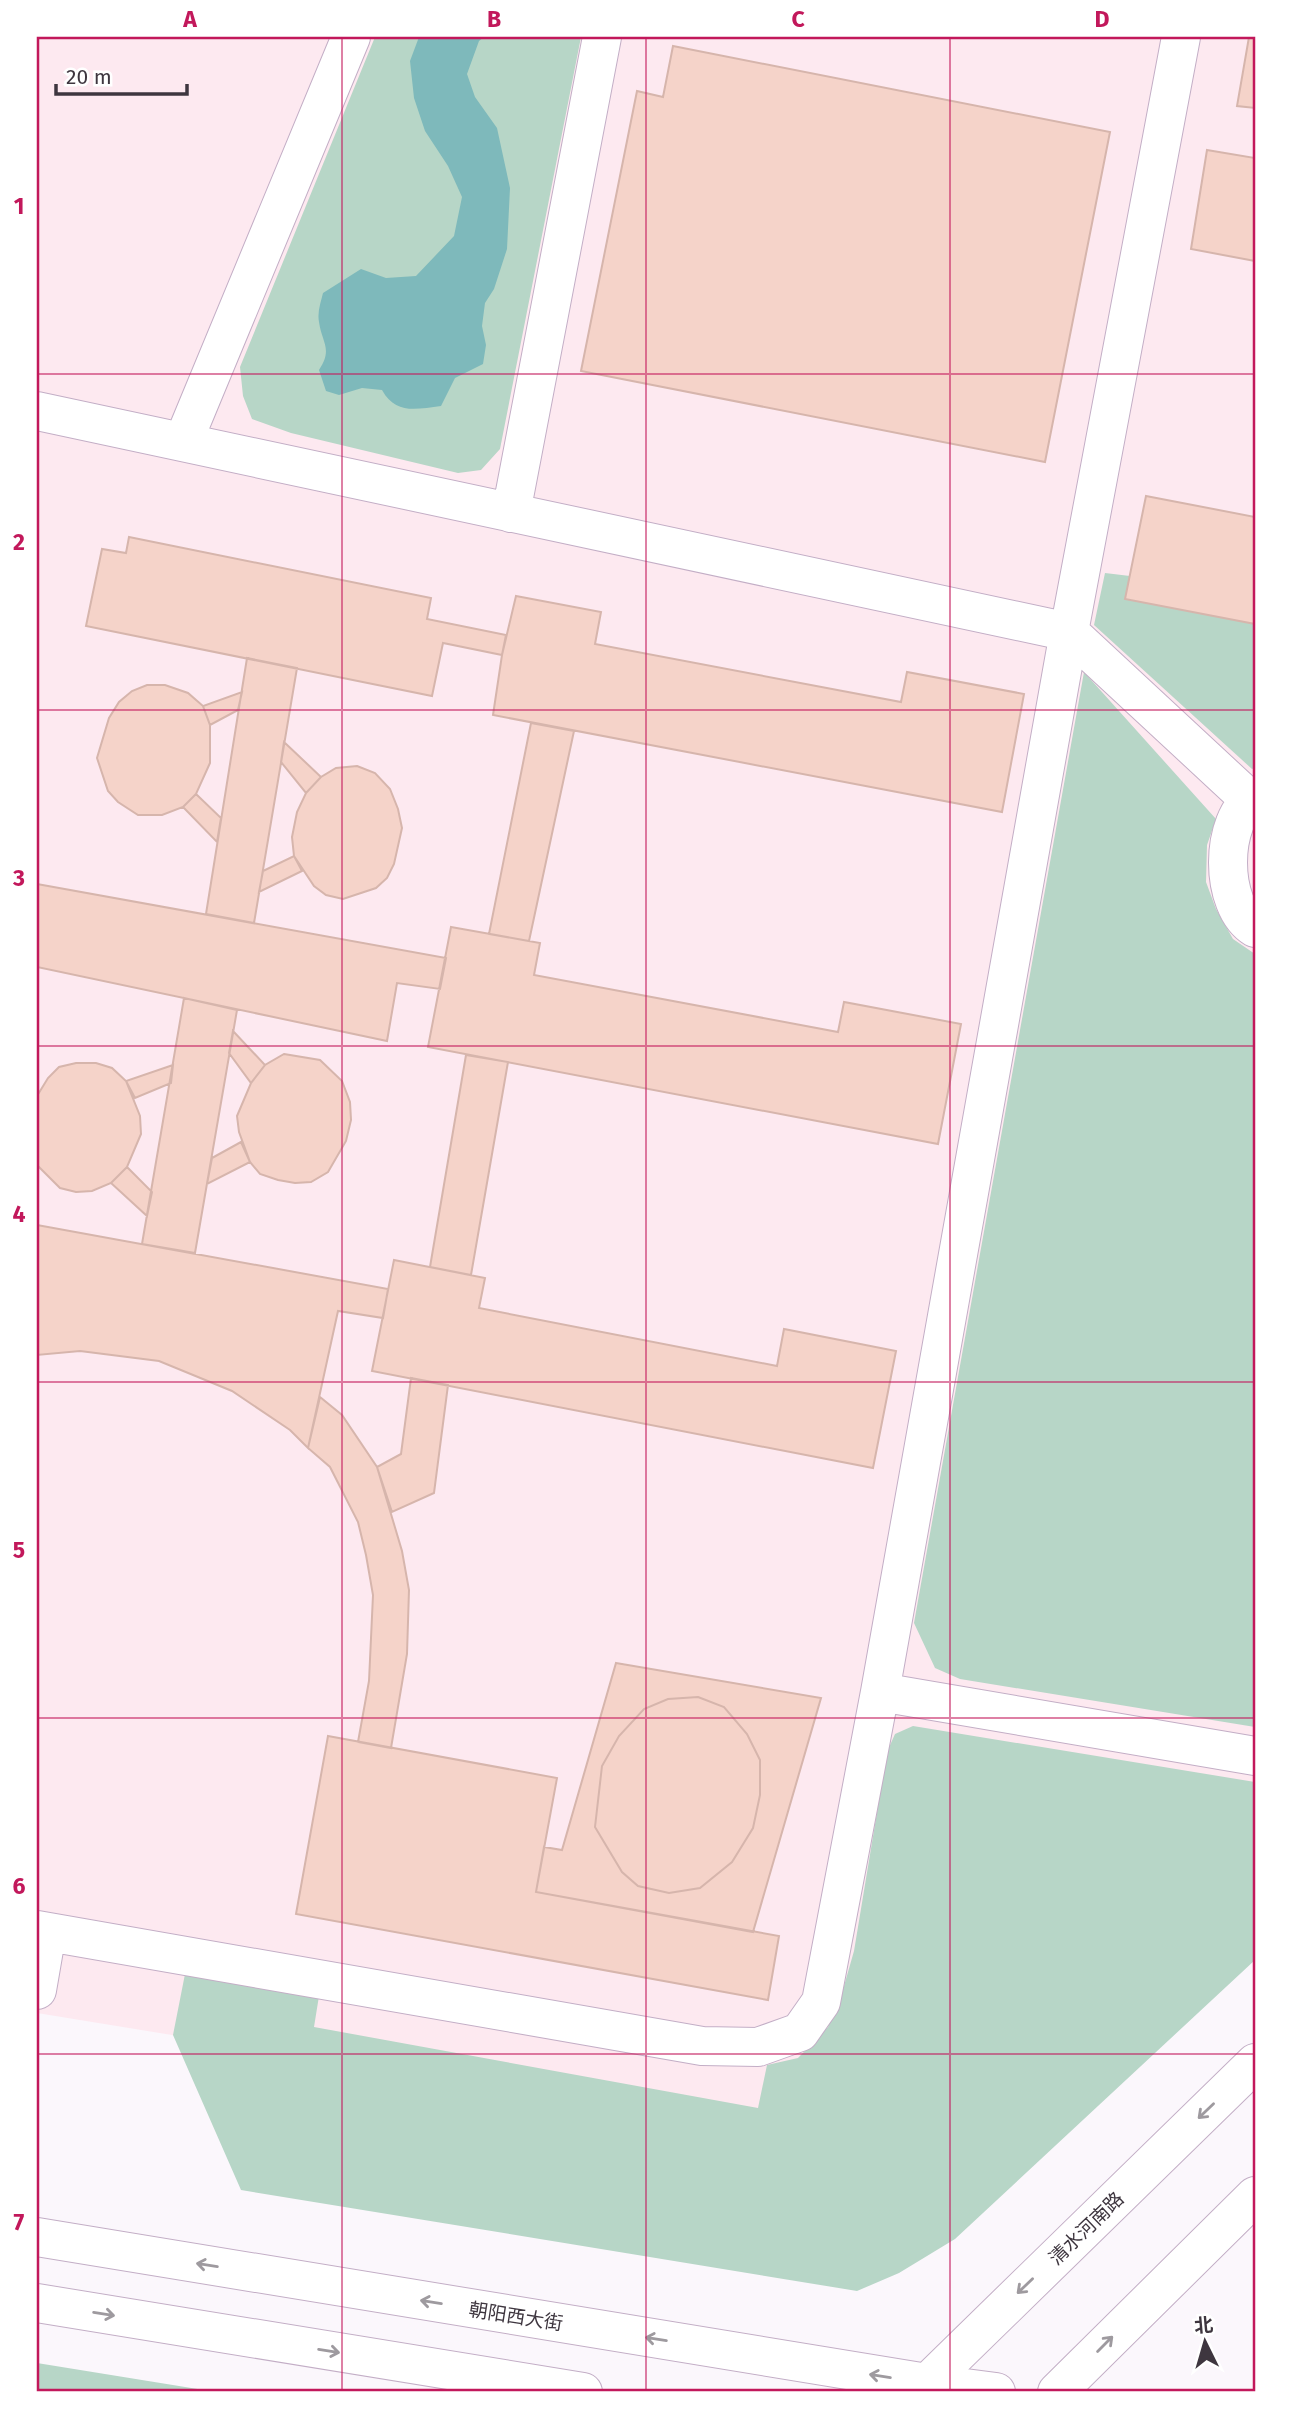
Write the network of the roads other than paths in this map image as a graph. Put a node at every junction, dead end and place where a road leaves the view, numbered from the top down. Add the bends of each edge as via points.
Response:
1 (351, 37) edge
2 (602, 37) edge
3 (1181, 37) edge
4 (37, 411) edge
5 (183, 442) junction
6 (511, 513) junction
7 (1069, 632) junction
8 (1253, 799) edge
9 (1255, 928) edge
10 (880, 1692) junction
11 (1255, 1756) edge
12 (42, 1931) edge
13 (37, 1990) edge
14 (1255, 2063) edge
15 (1255, 2196) edge
16 (37, 2237) edge
17 (37, 2304) edge
18 (922, 2388) edge
19 (583, 2392) edge
20 (996, 2392) edge
21 (1057, 2392) edge

1 - 5 main road
2 - 6 main road
3 - 7 main road
4 - 5 main road
5 - 6 main road
6 - 7 main road
7 - 8 main road
7 - 10 main road
8 - 9 main road via 1236,822 1227,857 1230,892
10 - 11 main road
10 - 12 main road via 821,2002 800,2032 758,2047 702,2046
12 - 13 main road
14 -> 18 main road, 清水河南路
21 -> 15 main road
18 -> 16 main road, 朝阳西大街
17 -> 19 main road
18 - 20 main road, 朝阳西大街

